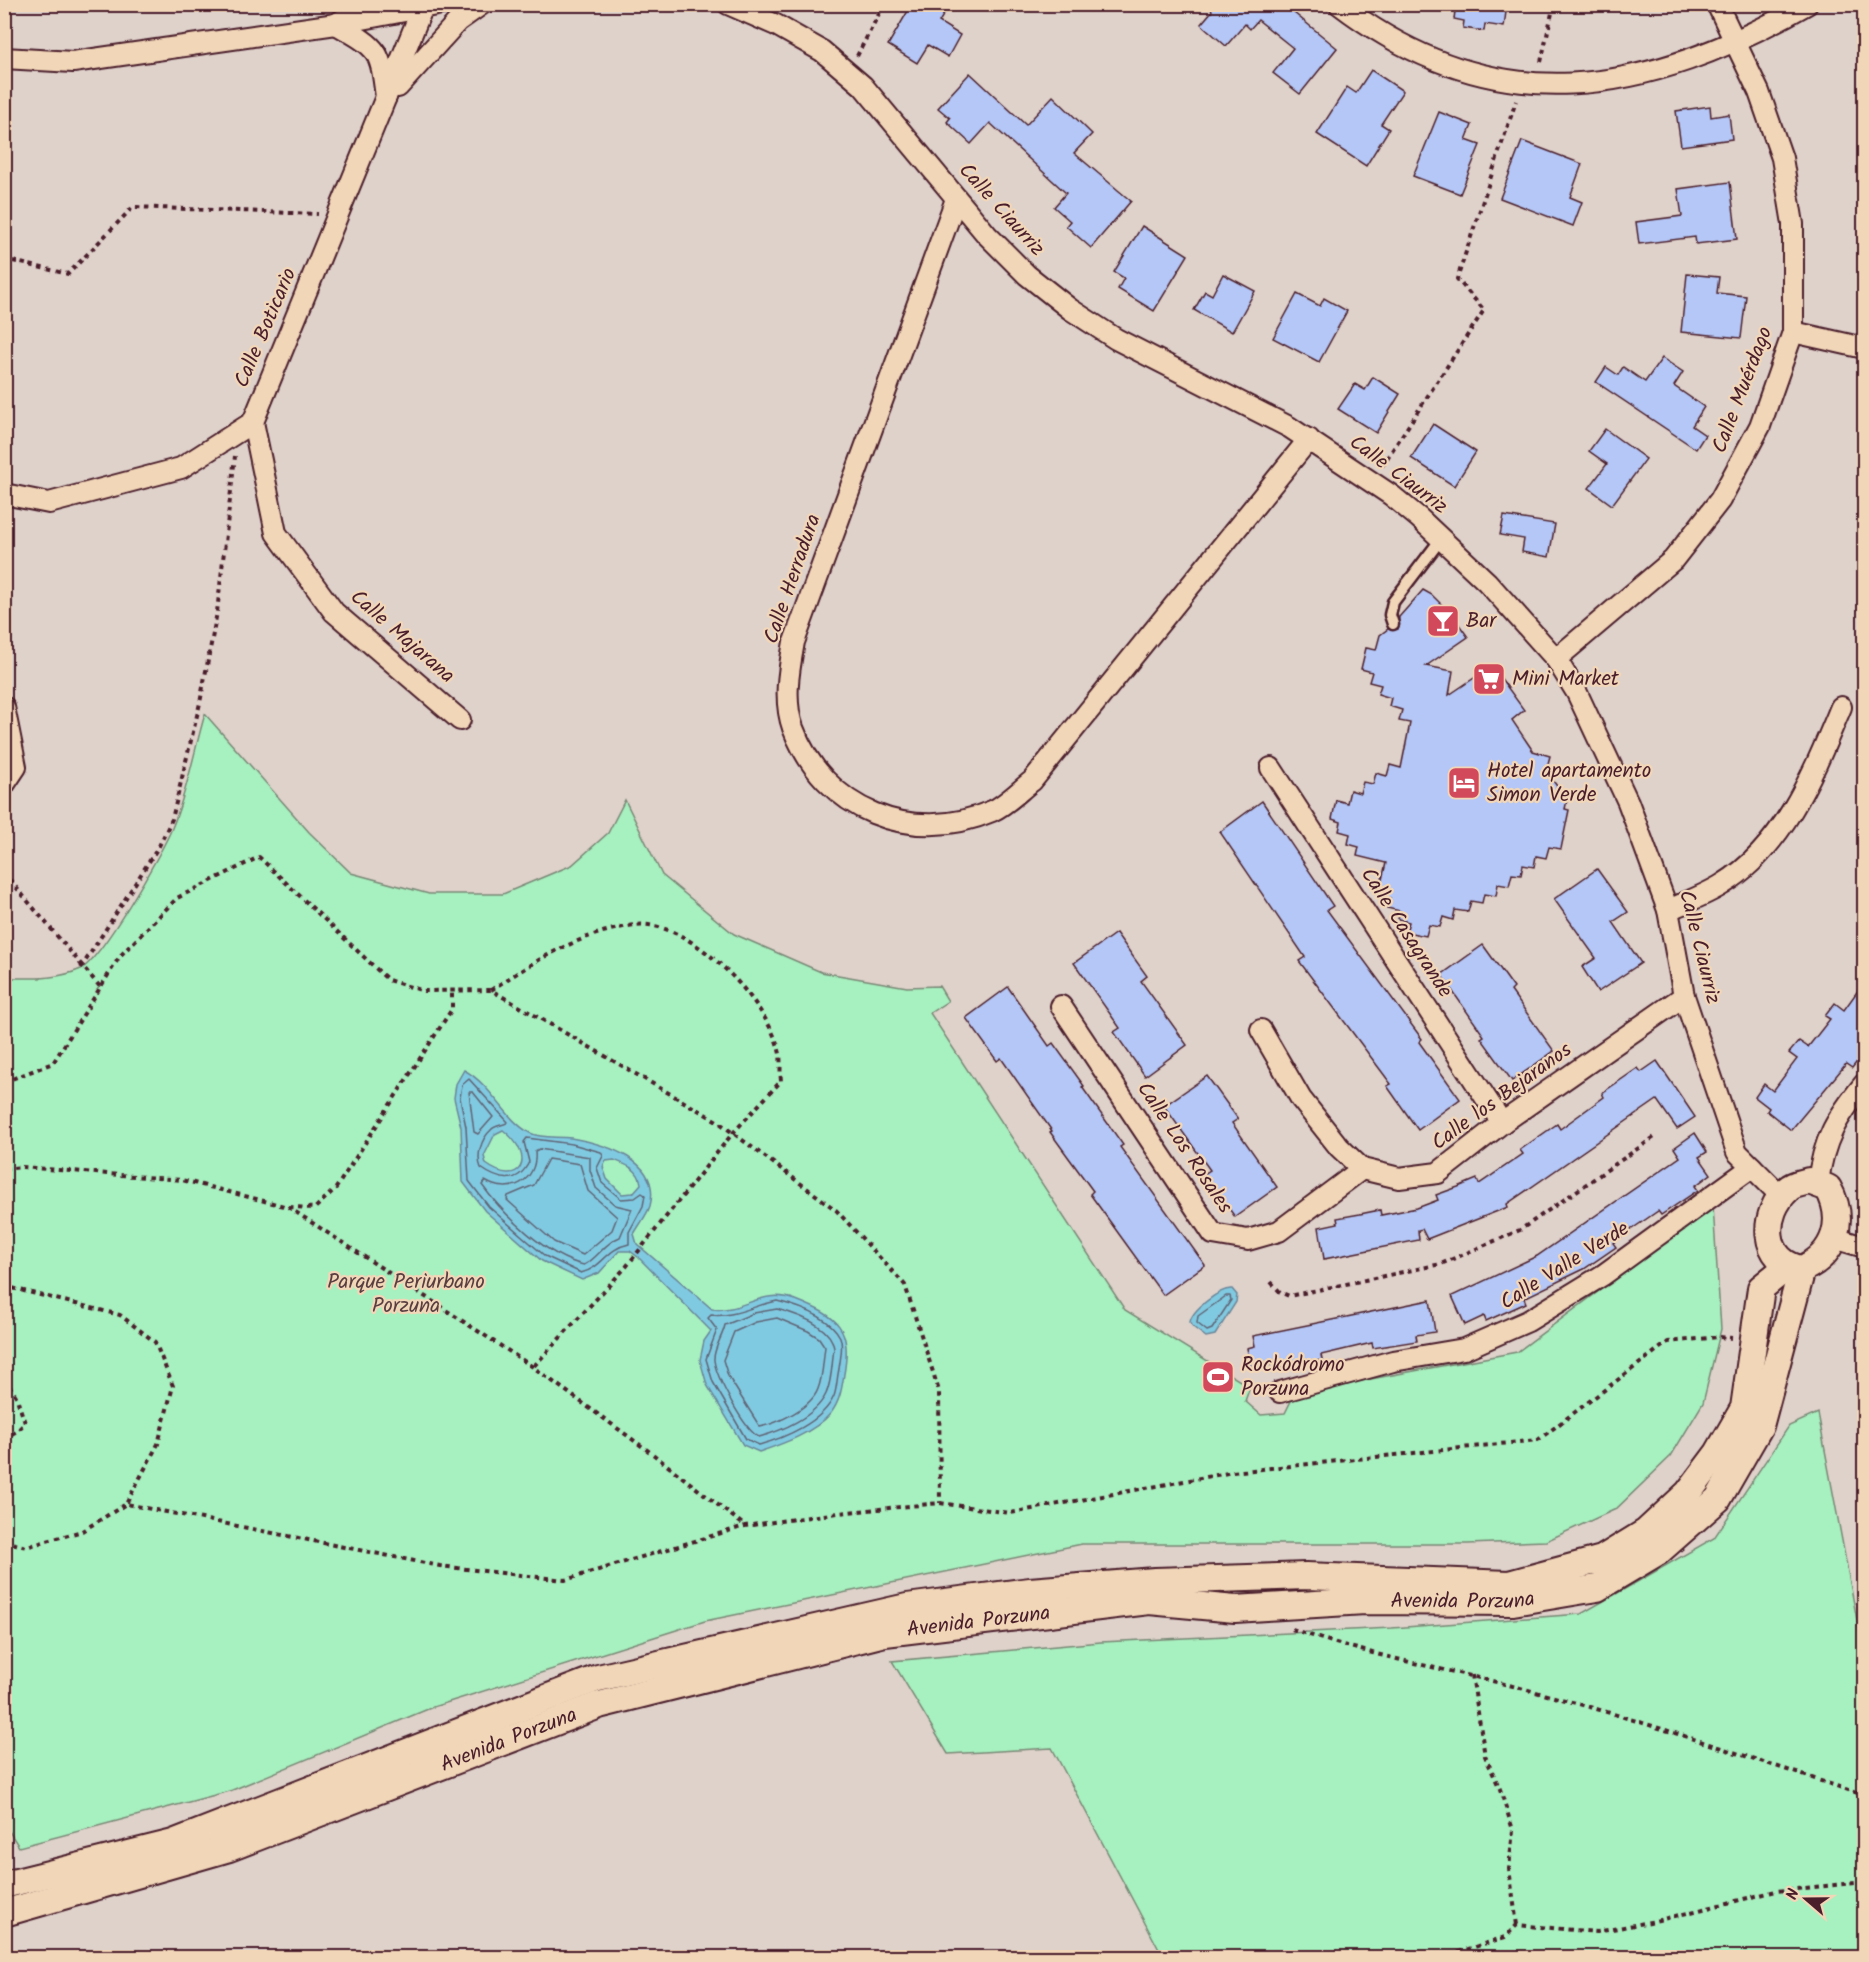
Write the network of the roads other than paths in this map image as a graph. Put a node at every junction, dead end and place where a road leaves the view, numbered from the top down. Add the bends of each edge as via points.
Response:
1 (367, 4) edge
2 (482, 4) edge
3 (728, 4) edge
4 (1339, 4) edge
5 (1717, 4) edge
6 (1807, 4) edge
7 (430, 6) edge
8 (336, 24) junction
9 (1737, 42) junction
10 (4, 58) edge
11 (386, 101) junction
12 (956, 199) junction
13 (1792, 332) junction
14 (1864, 348) edge
15 (245, 427) junction
16 (1309, 439) junction
17 (4, 495) edge
18 (1441, 539) junction
19 (1393, 624) dead end
20 (1556, 659) junction
21 (4, 706) edge
22 (1841, 706) dead end
23 (460, 720) dead end
24 (1271, 768) dead end
25 (4, 785) edge
26 (1668, 910) junction
27 (1684, 996) junction
28 (1061, 1006) dead end
29 (1261, 1030) dead end
30 (1864, 1084) edge
31 (1502, 1123) junction
32 (1752, 1167) junction
33 (1362, 1169) junction
34 (1818, 1183) junction
35 (1781, 1196) junction
36 (1834, 1238) junction
37 (1864, 1247) edge
38 (1795, 1268) junction
39 (1280, 1392) dead end
40 (7, 1879) edge
41 (4, 1913) edge

1 - 8 street
2 - 11 street via 458,21
3 - 12 street, Calle Ciaurriz via 822,51 848,73 897,124
4 - 9 street via 1419,54 1469,72 1529,84 1628,78 1681,64
5 - 9 street, Calle Muérdago
6 - 9 street
7 - 8 street
7 - 11 street, Calle Boticario
8 - 10 street via 73,62
8 - 11 street via 370,44 381,63
9 - 13 street, Calle Muérdago via 1782,158 1792,224
11 - 15 street, Calle Boticario via 340,215
12 - 16 street, Calle Ciaurriz via 1027,275 1070,309 1116,339
12 - 16 street, Calle Herradura via 794,642 786,683 792,726 819,774 845,800 880,818 914,824 948,823 993,811 1024,787
13 - 14 street
13 - 20 street, Calle Muérdago via 1760,426 1737,473 1700,529 1673,560
15 - 17 street via 181,468 49,502
15 - 23 street, Calle Majarana via 276,534 334,612
16 - 18 street, Calle Ciaurriz via 1419,518
18 - 19 lane via 1393,602
18 - 20 street, Calle Ciaurriz via 1488,582
20 - 26 street, Calle Ciaurriz via 1578,693 1628,802
21 - 25 street via 16,767
22 - 26 street via 1811,777 1772,841 1724,884
24 - 31 street, Calle Casagrande
26 - 27 street, Calle Ciaurriz
27 - 31 street, Calle los Bejaranos
27 - 32 street, Calle Ciaurriz via 1737,1152
28 - 33 street, Calle Los Rosales via 1213,1234 1248,1240 1279,1231
29 - 33 street via 1301,1099
30 - 34 street via 1842,1111 1822,1153
31 - 33 street, Calle los Bejaranos via 1438,1173 1399,1178
32 - 35 street, Calle Ciaurriz
32 - 39 street, Calle Valle Verde via 1603,1275 1528,1321 1464,1349 1393,1361
34 - 35 street via 1800,1183
34 - 36 street via 1828,1188 1834,1199 1838,1221
35 - 38 street via 1769,1236 1775,1255
36 - 37 street
36 - 38 street via 1815,1263
38 - 40 street, Avenida Porzuna via 1761,1288 1744,1408 1718,1453 1688,1493 1646,1532 1602,1559 1509,1584 1306,1576 1155,1581 1030,1591 907,1607 598,1678 173,1843
38 - 41 street, Avenida Porzuna via 1760,1426 1718,1499 1659,1551 1597,1588 1513,1602 1365,1601 1235,1610 1149,1600 885,1633 599,1705 229,1848

